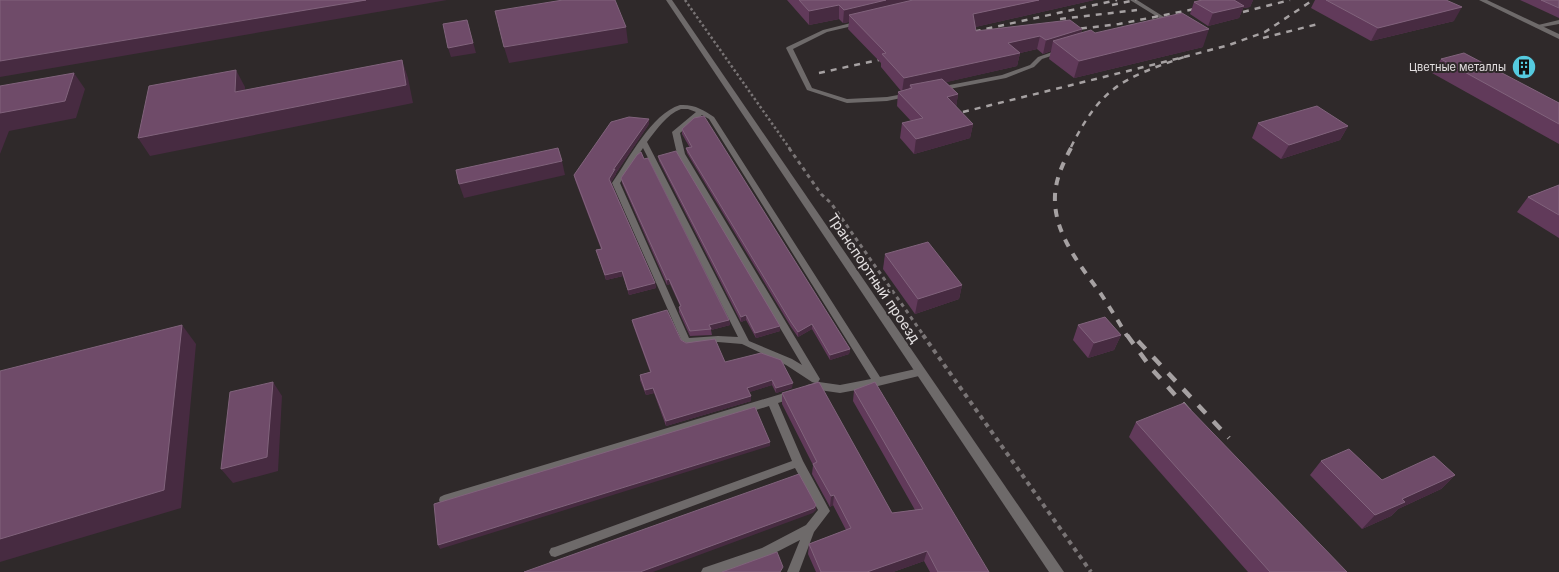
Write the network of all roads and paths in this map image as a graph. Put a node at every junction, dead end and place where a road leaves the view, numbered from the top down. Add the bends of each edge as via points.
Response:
1 (669, 0) edge
2 (685, 0) edge
3 (1133, 0) edge
4 (1482, 0) edge
5 (871, 20) edge
6 (1559, 22) edge
7 (1159, 24) edge
8 (1537, 26) junction
9 (1559, 37) edge
10 (1067, 49) edge
11 (936, 90) edge
12 (917, 93) edge
13 (702, 111) junction
14 (644, 142) junction
15 (745, 341) junction
16 (920, 372) junction
17 (817, 382) junction
18 (878, 382) junction
19 (772, 401) junction
20 (798, 463) junction
21 (444, 500) edge
22 (810, 529) junction
23 (555, 552) dead end
24 (707, 572) edge
25 (793, 572) edge
26 (1056, 572) edge
27 (1091, 572) edge

1 - 16 street, Транспортный проезд
2 - 27 path
3 - 7 lane via 1168,22
4 - 8 street
5 - 12 lane via 824,31 789,48 810,89 847,101 888,99
6 - 8 lane
8 - 9 street
10 - 11 lane via 1040,58 1032,66 1004,77
13 - 14 lane via 680,107 666,114
13 - 17 lane via 676,132 681,154
13 - 18 lane via 712,118
14 - 15 lane
14 - 15 lane via 616,184 686,342
15 - 17 lane via 788,362
16 - 18 lane
16 - 26 street, Транспортный проезд
17 - 18 lane via 840,389
17 - 19 lane
19 - 20 lane
19 - 21 lane
20 - 22 lane via 824,511
20 - 23 lane
22 - 24 lane via 765,552
22 - 25 lane

